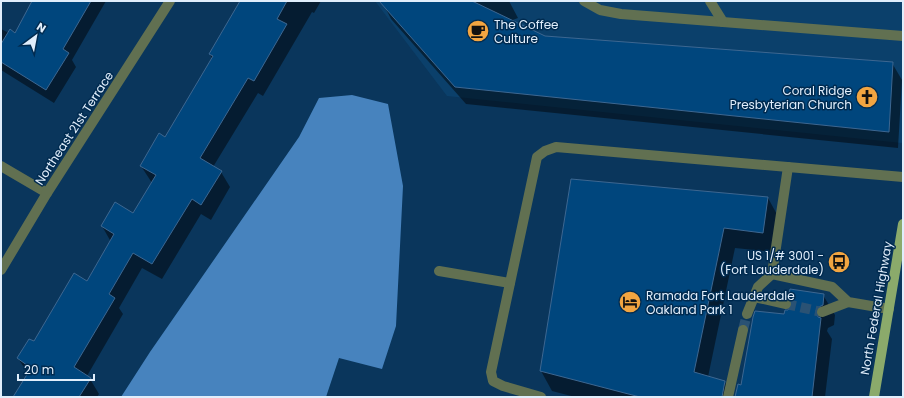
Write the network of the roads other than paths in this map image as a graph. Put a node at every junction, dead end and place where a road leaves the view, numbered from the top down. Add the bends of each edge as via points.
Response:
1 (170, 1) edge
2 (584, 1) edge
3 (710, 1) edge
4 (723, 22) junction
5 (903, 36) edge
6 (1, 166) edge
7 (788, 167) junction
8 (903, 177) edge
9 (48, 193) junction
10 (903, 224) edge
11 (1, 270) edge
12 (439, 271) dead end
13 (772, 274) junction
14 (510, 283) junction
15 (754, 297) junction
16 (848, 302) junction
17 (786, 304) tunnel mouth
18 (889, 309) junction
19 (822, 312) tunnel mouth
20 (747, 314) tunnel mouth
21 (743, 330) tunnel mouth
22 (541, 397) edge
23 (728, 397) edge
24 (874, 397) edge

1 - 9 street, Northeast 21st Terrace
2 - 4 street via 600,10 621,14
3 - 4 street
4 - 5 street
6 - 9 street
7 - 8 street
7 - 13 street
7 - 14 street via 556,147 545,151 537,157
9 - 11 street, Northeast 21st Terrace
10 - 18 main road, North Federal Highway
12 - 14 street
13 - 15 street via 758,287
13 - 16 street via 832,287
14 - 22 street via 491,372 493,381
15 - 17 street
15 - 20 street
16 - 18 street
16 - 19 street
18 - 24 main road, North Federal Highway
21 - 23 street

